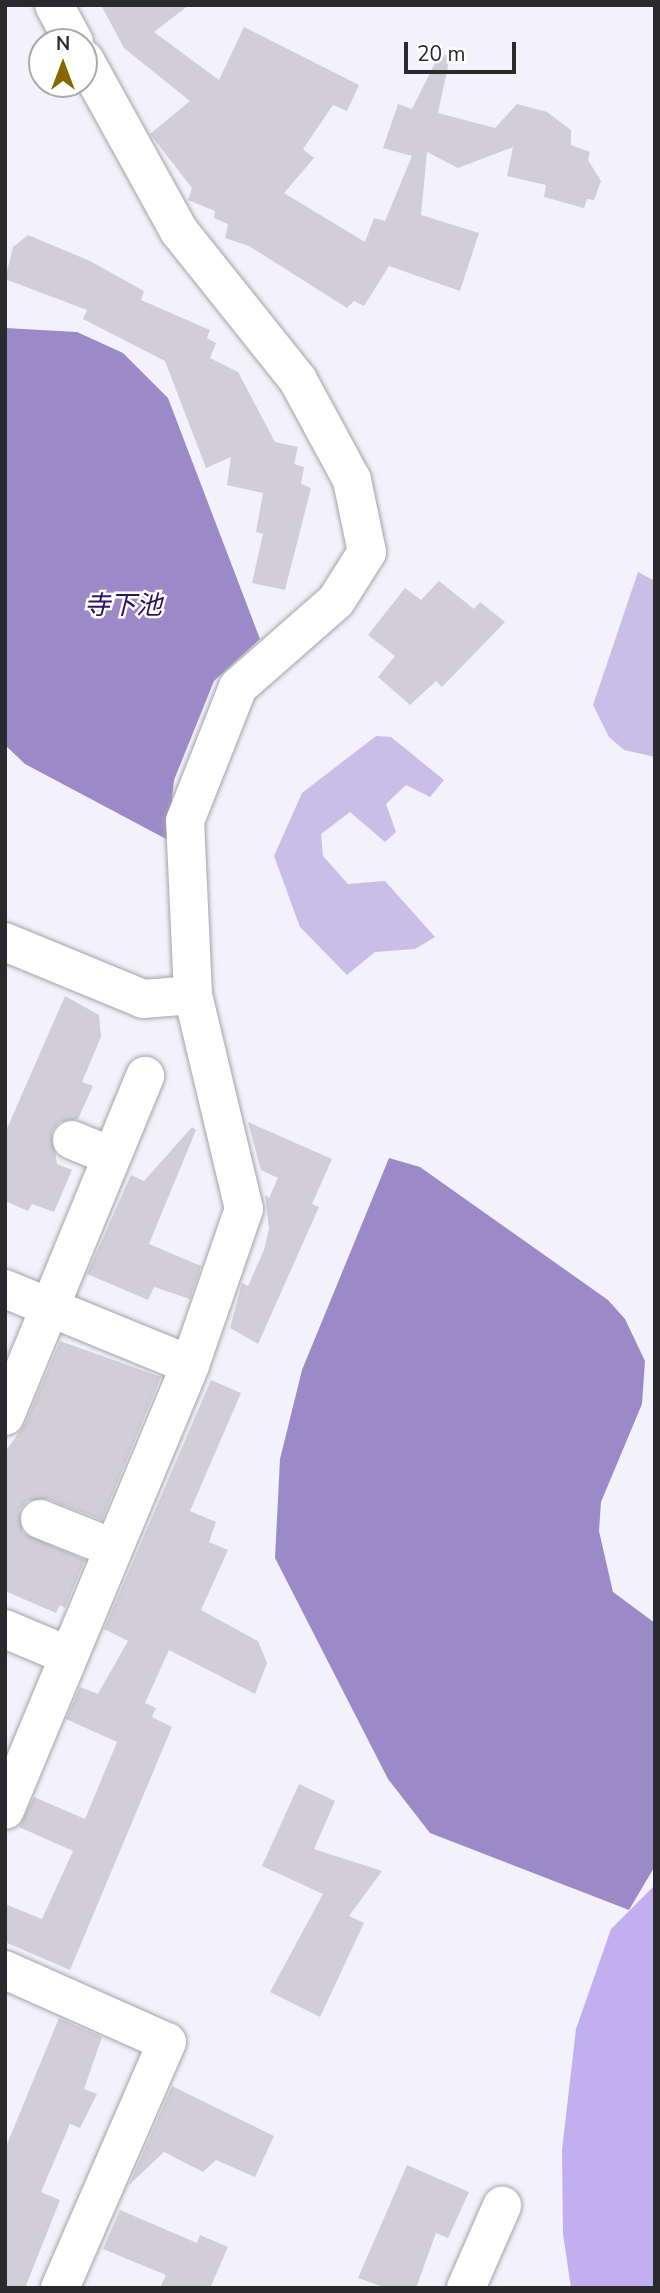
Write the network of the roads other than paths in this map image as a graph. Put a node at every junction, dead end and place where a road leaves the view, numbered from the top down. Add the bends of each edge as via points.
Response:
1 (54, 5) edge
2 (67, 28) edge
3 (98, 84) edge
4 (5, 942) edge
5 (193, 995) junction
6 (145, 1076) dead end
7 (72, 1140) dead end
8 (111, 1156) junction
9 (5, 1289) edge
10 (48, 1307) junction
11 (190, 1365) junction
12 (5, 1416) edge
13 (40, 1519) dead end
14 (113, 1548) junction
15 (5, 1629) edge
16 (67, 1655) junction
17 (5, 1810) edge
18 (5, 1970) edge
19 (502, 2206) dead end
20 (60, 2288) edge
21 (466, 2288) edge

1 - 2 street
3 - 5 street via 179,231 298,380 352,480 366,552 336,601 238,687 190,809 186,821
4 - 5 street via 143,999
5 - 11 street via 244,1209
6 - 8 street
7 - 8 street
8 - 10 street
9 - 10 street
10 - 11 street
10 - 12 street
11 - 14 street
13 - 14 street
14 - 16 street
15 - 16 street
16 - 17 street
18 - 20 street via 167,2042
19 - 21 street

